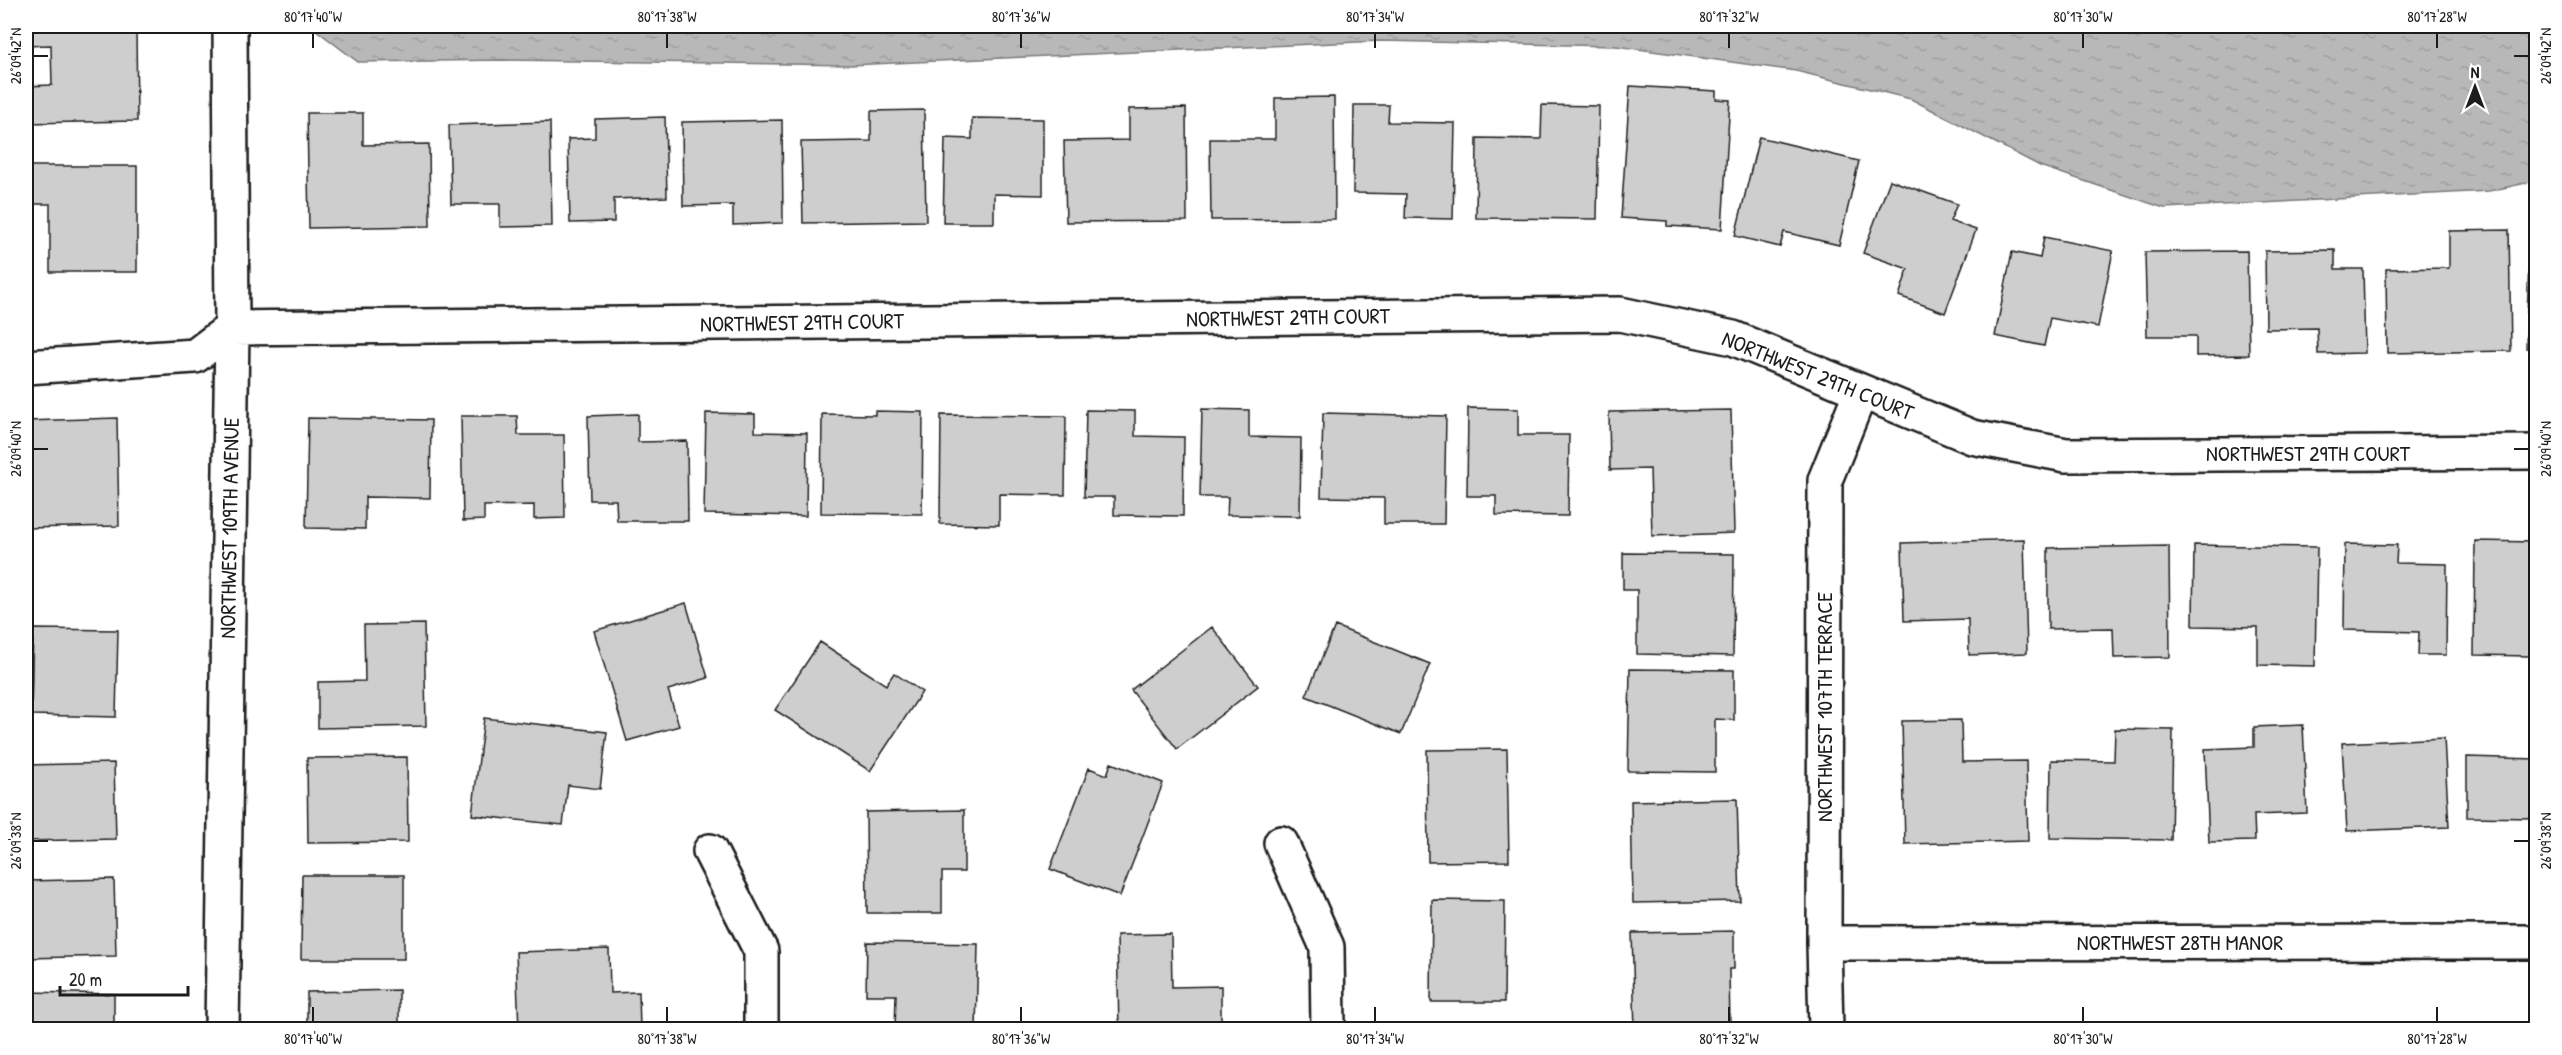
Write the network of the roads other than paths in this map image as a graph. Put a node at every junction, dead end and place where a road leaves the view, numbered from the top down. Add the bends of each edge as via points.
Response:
1 (230, 26) edge
2 (232, 328) junction
3 (26, 367) edge
4 (1861, 391) junction
5 (2536, 452) edge
6 (1281, 843) dead end
7 (710, 850) dead end
8 (2536, 942) edge
9 (1824, 943) junction
10 (222, 1029) edge
11 (761, 1029) edge
12 (1328, 1029) edge
13 (1826, 1029) edge

1 - 2 street, NORTHWEST 109TH AVENUE
2 - 3 street via 195,356
2 - 4 street, NORTHWEST 29TH COURT via 1620,314 1733,338
2 - 10 street, NORTHWEST 109TH AVENUE
4 - 5 street, NORTHWEST 29TH COURT via 1972,437 2066,455
4 - 9 street, NORTHWEST 107TH TERRACE via 1825,480
6 - 12 street via 1327,947
7 - 11 street via 761,951
8 - 9 street, NORTHWEST 28TH MANOR
9 - 13 street, NORTHWEST 107TH TERRACE

